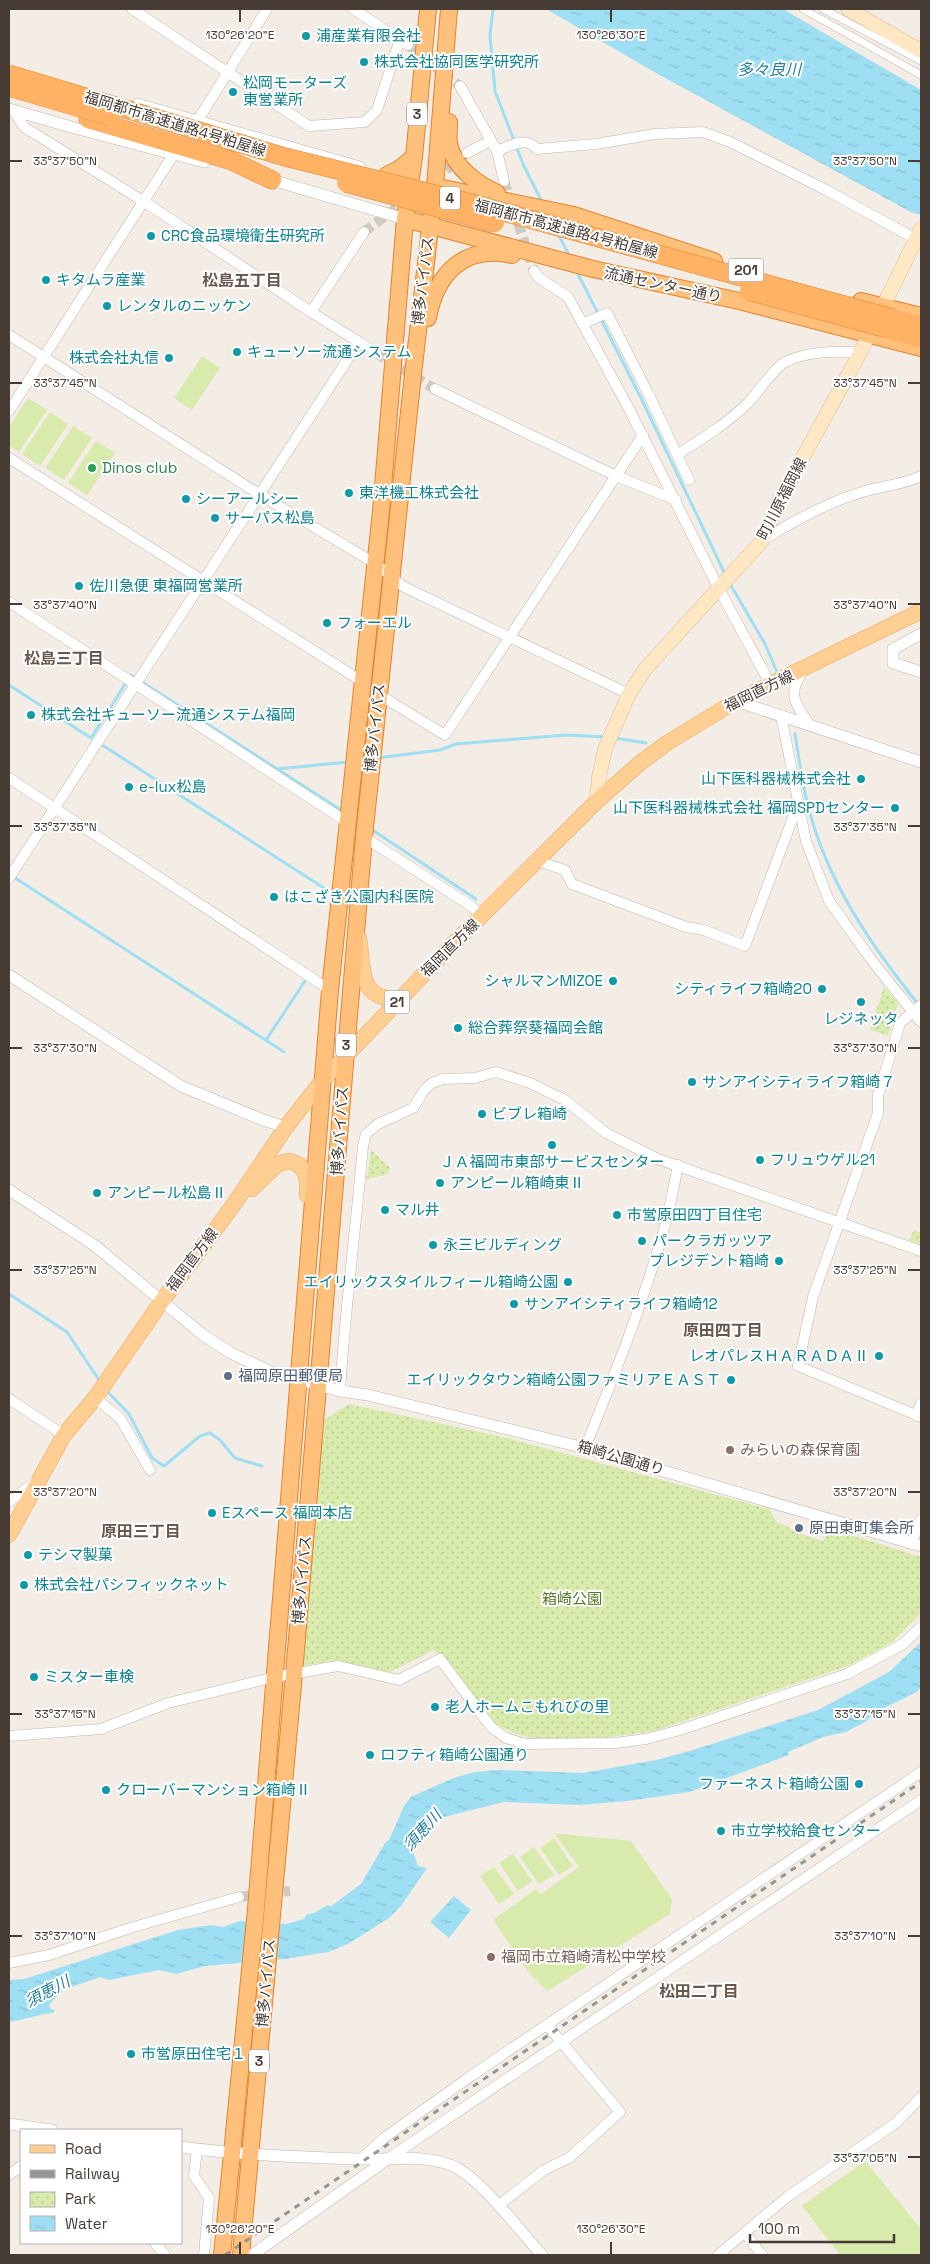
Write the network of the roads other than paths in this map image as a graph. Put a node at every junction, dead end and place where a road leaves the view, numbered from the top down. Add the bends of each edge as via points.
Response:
1 (132, 9) edge
2 (267, 9) edge
3 (354, 9) edge
4 (428, 9) edge
5 (803, 9) edge
6 (823, 9) edge
7 (848, 9) edge
8 (449, 16) edge
9 (921, 51) edge
10 (921, 61) edge
11 (9, 65) edge
12 (226, 71) junction
13 (9, 74) edge
14 (921, 75) edge
15 (460, 86) tunnel mouth
16 (9, 87) edge
17 (10, 105) edge
18 (198, 120) junction
19 (490, 141) junction
20 (501, 149) junction
21 (467, 153) tunnel mouth
22 (174, 154) junction
23 (414, 157) junction
24 (387, 175) junction
25 (272, 180) junction
26 (410, 181) junction
27 (504, 181) tunnel mouth
28 (435, 186) junction
29 (143, 201) junction
30 (530, 206) junction
31 (405, 219) junction
32 (430, 224) junction
33 (364, 232) tunnel mouth
34 (919, 234) edge
35 (534, 271) tunnel mouth
36 (658, 284) junction
37 (882, 306) junction
38 (311, 312) junction
39 (921, 316) edge
40 (582, 324) junction
41 (921, 326) edge
42 (869, 334) junction
43 (9, 335) edge
44 (921, 339) edge
45 (359, 342) junction
46 (921, 348) edge
47 (376, 353) tunnel mouth
48 (860, 353) junction
49 (43, 356) junction
50 (435, 389) tunnel mouth
51 (410, 403) junction
52 (9, 411) edge
53 (643, 435) junction
54 (678, 454) junction
55 (9, 458) edge
56 (616, 476) junction
57 (921, 476) edge
58 (689, 480) dead end
59 (259, 494) junction
60 (676, 500) junction
61 (762, 541) junction
62 (376, 564) junction
63 (392, 577) junction
64 (202, 581) junction
65 (720, 587) junction
66 (9, 602) edge
67 (921, 611) edge
68 (921, 634) edge
69 (510, 637) junction
70 (804, 668) junction
71 (921, 672) edge
72 (363, 682) junction
73 (135, 683) junction
74 (769, 686) junction
75 (378, 694) junction
76 (628, 694) junction
77 (736, 701) junction
78 (781, 715) junction
79 (809, 724) junction
80 (921, 762) edge
81 (9, 778) edge
82 (597, 802) junction
83 (798, 804) junction
84 (54, 809) junction
85 (347, 822) junction
86 (364, 837) junction
87 (537, 861) junction
88 (9, 878) edge
89 (482, 916) junction
90 (357, 924) junction
91 (9, 975) edge
92 (330, 990) junction
93 (400, 999) junction
94 (916, 1009) edge
95 (921, 1022) edge
96 (345, 1059) junction
97 (322, 1081) junction
98 (286, 1127) junction
99 (678, 1165) junction
100 (9, 1190) edge
101 (232, 1207) junction
102 (839, 1222) junction
103 (921, 1251) edge
104 (162, 1301) junction
105 (305, 1306) junction
106 (300, 1379) junction
107 (318, 1384) junction
108 (340, 1391) junction
109 (95, 1398) junction
110 (9, 1399) edge
111 (921, 1403) edge
112 (919, 1416) edge
113 (64, 1435) junction
114 (584, 1448) junction
115 (150, 1470) dead end
116 (40, 1478) junction
117 (9, 1502) edge
118 (921, 1519) edge
119 (9, 1535) edge
120 (916, 1545) edge
121 (921, 1627) edge
122 (294, 1674) junction
123 (275, 1677) junction
124 (9, 1736) edge
125 (921, 1772) edge
126 (921, 1800) edge
127 (239, 1897) tunnel mouth
128 (9, 1963) edge
129 (547, 2026) junction
130 (561, 2041) junction
131 (921, 2097) edge
132 (9, 2124) edge
133 (44, 2129) edge
134 (182, 2147) edge
135 (197, 2149) junction
136 (233, 2151) junction
137 (252, 2152) junction
138 (389, 2158) junction
139 (361, 2159) junction
140 (20, 2167) edge
141 (9, 2175) edge
142 (498, 2206) junction
143 (744, 2233) junction
144 (157, 2244) edge
145 (165, 2255) edge
146 (204, 2255) edge
147 (222, 2255) edge
148 (240, 2255) edge
149 (252, 2255) edge
150 (542, 2255) edge
151 (718, 2255) edge
152 (762, 2255) edge

1 - 12 street
2 - 12 street
3 - 12 street via 404,42 377,110 365,122 309,126
4 - 23 highway, 博多バイパス / 3
5 - 14 street
6 - 10 street
7 - 9 main road
8 - 28 highway, 博多バイパス / 3
8 - 30 highway via 452,73 449,143 455,160 481,186
11 - 18 street
12 - 18 street
13 - 41 highway, 福岡都市高速道路4号粕屋線 / 4, bridge via 286,157 467,202
15 - 19 street
16 - 44 highway, 福岡都市高速道路4号粕屋線 / 4, bridge via 398,198
17 - 22 street via 70,128
17 - 25 highway via 149,137 232,161
17 - 29 street via 24,127
18 - 24 street
19 - 20 street
19 - 21 street
20 - 27 street
20 - 34 street via 524,141 536,149 656,134 704,132
22 - 25 street
22 - 29 street
23 - 24 highway
23 - 26 highway, 博多バイパス / 3
24 - 26 street
25 - 31 street
26 - 28 highway, 201
26 - 31 highway, 博多バイパス / 3
28 - 30 highway, 201
28 - 32 highway, 博多バイパス / 3
29 - 38 street
29 - 49 street
30 - 37 highway, 201 via 574,214 700,257
31 - 32 highway, 流通センター通り / 201
31 - 62 highway, 博多バイパス / 3
32 - 36 highway, 流通センター通り / 201
32 - 51 highway, 博多バイパス / 3
33 - 38 street
34 - 37 main road, 町川原福岡線
35 - 40 street via 539,278 568,296
36 - 42 highway, 流通センター通り / 201
36 - 51 highway via 632,284 505,254 490,253 466,259 454,266 435,292 426,345
37 - 39 highway, 201
37 - 42 main road, 町川原福岡線
38 - 45 street
40 - 53 street
40 - 54 street via 607,313
42 - 46 highway, 流通センター通り / 201
42 - 48 main road, 町川原福岡線
43 - 49 street
45 - 47 street
45 - 59 street
48 - 54 street via 815,354 782,364 748,403
48 - 61 main road, 町川原福岡線 via 780,499
49 - 52 street
49 - 59 street
50 - 56 street
51 - 63 highway, 博多バイパス / 3
53 - 56 street
53 - 60 street
54 - 58 street
55 - 64 street
56 - 60 street
56 - 69 street
57 - 61 street via 860,492 788,524
59 - 62 street
59 - 64 street
60 - 65 street
61 - 65 main road, 町川原福岡線
62 - 63 street
62 - 72 highway, 博多バイパス / 3
63 - 69 street via 404,587
63 - 75 highway, 博多バイパス / 3
64 - 72 street
64 - 73 street
65 - 74 street
65 - 76 main road, 町川原福岡線 via 646,668
66 - 73 street
67 - 70 main road, 福岡直方線 / 21
68 - 71 street via 893,649 893,663
69 - 75 street via 445,736
69 - 76 street
70 - 74 main road, 福岡直方線 / 21
70 - 79 street via 795,684 794,699
72 - 85 highway, 博多バイパス / 3
73 - 84 street
73 - 85 street
74 - 77 main road, 福岡直方線 / 21
75 - 86 highway, 博多バイパス / 3
76 - 82 main road, 町川原福岡線 via 605,749
77 - 78 street
77 - 82 main road, 福岡直方線 / 21 via 660,748
78 - 79 street
78 - 83 street
79 - 80 street
81 - 84 street
82 - 87 main road, 福岡直方線 / 21
83 - 87 street via 745,946 572,884 565,870
83 - 94 street via 806,841 830,901 872,962
84 - 88 street
84 - 92 street
85 - 92 highway, 博多バイパス / 3
86 - 89 street
86 - 90 highway, 博多バイパス / 3
87 - 89 main road, 福岡直方線 / 21
89 - 93 main road, 福岡直方線 / 21
90 - 93 main road via 365,983 384,999
90 - 96 highway, 博多バイパス / 3
91 - 98 street via 181,1086
92 - 97 highway, 博多バイパス / 3
93 - 96 main road, 福岡直方線 / 21
94 - 95 street
94 - 102 street via 900,1022 878,1095 878,1113
96 - 97 main road, 福岡直方線 / 21
96 - 107 highway, 博多バイパス / 3
97 - 98 main road, 福岡直方線 / 21
97 - 105 highway, 博多バイパス / 3
98 - 101 main road, 福岡直方線 / 21
99 - 102 street
99 - 108 street via 658,1159 606,1133 565,1100 496,1072 432,1083 414,1108 378,1124 366,1134 345,1311
99 - 114 street via 654,1265
100 - 104 street, 箱崎公園通り via 94,1245
101 - 104 main road, 福岡直方線 / 21
101 - 105 main road via 283,1162 294,1162 307,1174
102 - 103 street
102 - 112 street via 813,1297 798,1366
104 - 106 street, 箱崎公園通り via 231,1353 269,1371
104 - 109 main road, 福岡直方線 / 21
105 - 106 highway, 博多バイパス / 3
106 - 107 street, 箱崎公園通り
106 - 123 highway, 博多バイパス / 3
107 - 108 street, 箱崎公園通り
107 - 122 highway, 博多バイパス / 3
108 - 114 street, 箱崎公園通り
109 - 113 main road, 福岡直方線 / 21
109 - 115 street via 120,1418
110 - 113 street
111 - 112 street
113 - 116 main road, 福岡直方線 / 21
114 - 120 street, 箱崎公園通り
116 - 117 street
116 - 119 main road, 福岡直方線 / 21
118 - 120 street
121 - 122 street via 903,1644 847,1674 680,1730 615,1743 526,1744 506,1738 491,1727 440,1660 398,1680 338,1666
122 - 123 street
122 - 137 highway, 博多バイパス / 3
123 - 124 street via 168,1703 101,1729
123 - 136 highway, 博多バイパス / 3
125 - 129 street
126 - 130 street
127 - 128 street via 49,1955
129 - 130 street
129 - 139 street via 463,2081 384,2138
130 - 138 street
130 - 142 street via 620,2112 569,2158 544,2170
131 - 143 street via 896,2123 787,2196
132 - 133 street
134 - 135 street
135 - 136 street
135 - 146 street via 194,2176 209,2198
136 - 137 street
136 - 147 highway, 博多バイパス / 3
137 - 139 street
137 - 148 highway, 博多バイパス / 3
138 - 139 street
138 - 142 street via 442,2162 458,2169 476,2181
138 - 149 street
140 - 141 street
142 - 150 street
143 - 151 street
143 - 152 street
144 - 145 street

